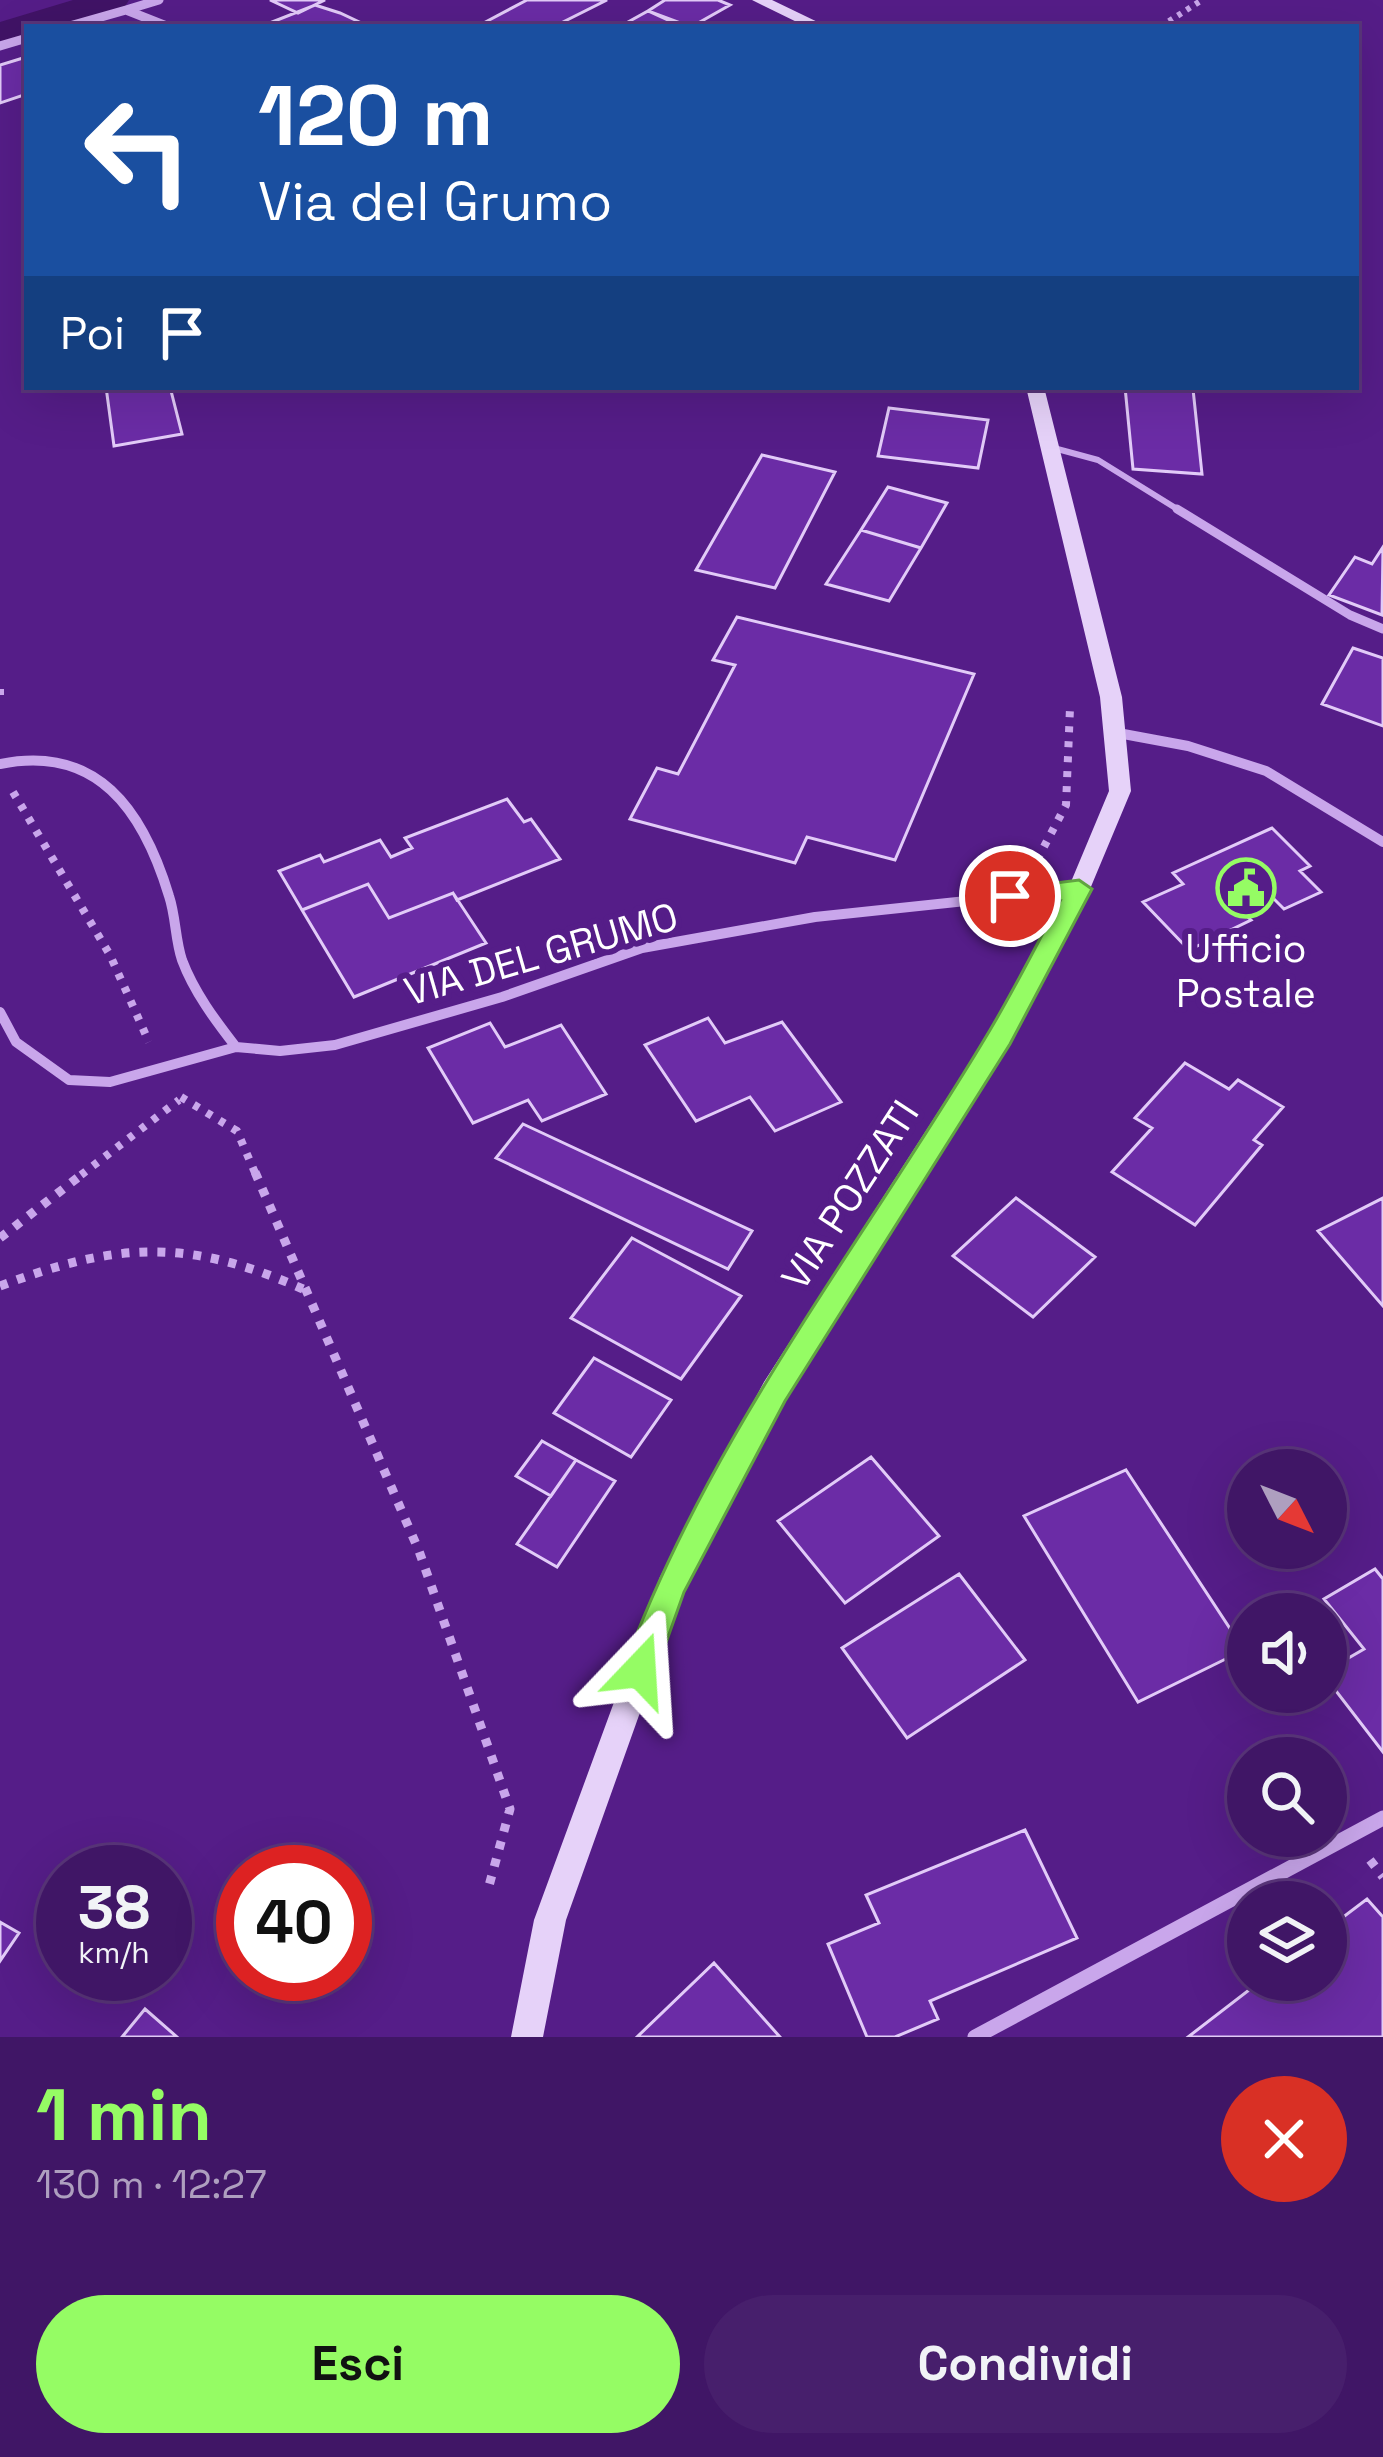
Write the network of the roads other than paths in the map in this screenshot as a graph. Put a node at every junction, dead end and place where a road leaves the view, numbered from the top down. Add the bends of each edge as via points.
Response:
1 (159, 0) edge
2 (760, 0) edge
3 (126, 10) junction
4 (77, 24) edge
5 (161, 24) edge
6 (813, 24) edge
7 (1036, 390) edge
8 (1050, 447) junction
9 (1383, 629) edge
10 (1118, 733) junction
11 (0, 764) edge
12 (1383, 842) edge
13 (1079, 889) junction
14 (0, 1012) edge
15 (236, 1047) junction
16 (1383, 1818) edge
17 (527, 2037) edge
18 (976, 2037) edge

1 - 3 street
2 - 6 street
3 - 4 street
3 - 5 street
7 - 8 street, VIA POZZATI
8 - 9 lane via 1098,460
8 - 10 street, VIA POZZATI
10 - 12 street via 1266,771
10 - 13 street, VIA POZZATI via 1120,791
11 - 15 street via 54,756 91,770 118,793 170,898 180,955 201,1001
13 - 15 street, VIA DEL GRUMO via 815,917 642,948 334,1045
13 - 17 street, VIA POZZATI via 1000,1037 774,1391 670,1587 550,1920
14 - 15 street, VIA DEL GRUMO via 16,1042 69,1080 110,1082
16 - 18 street

